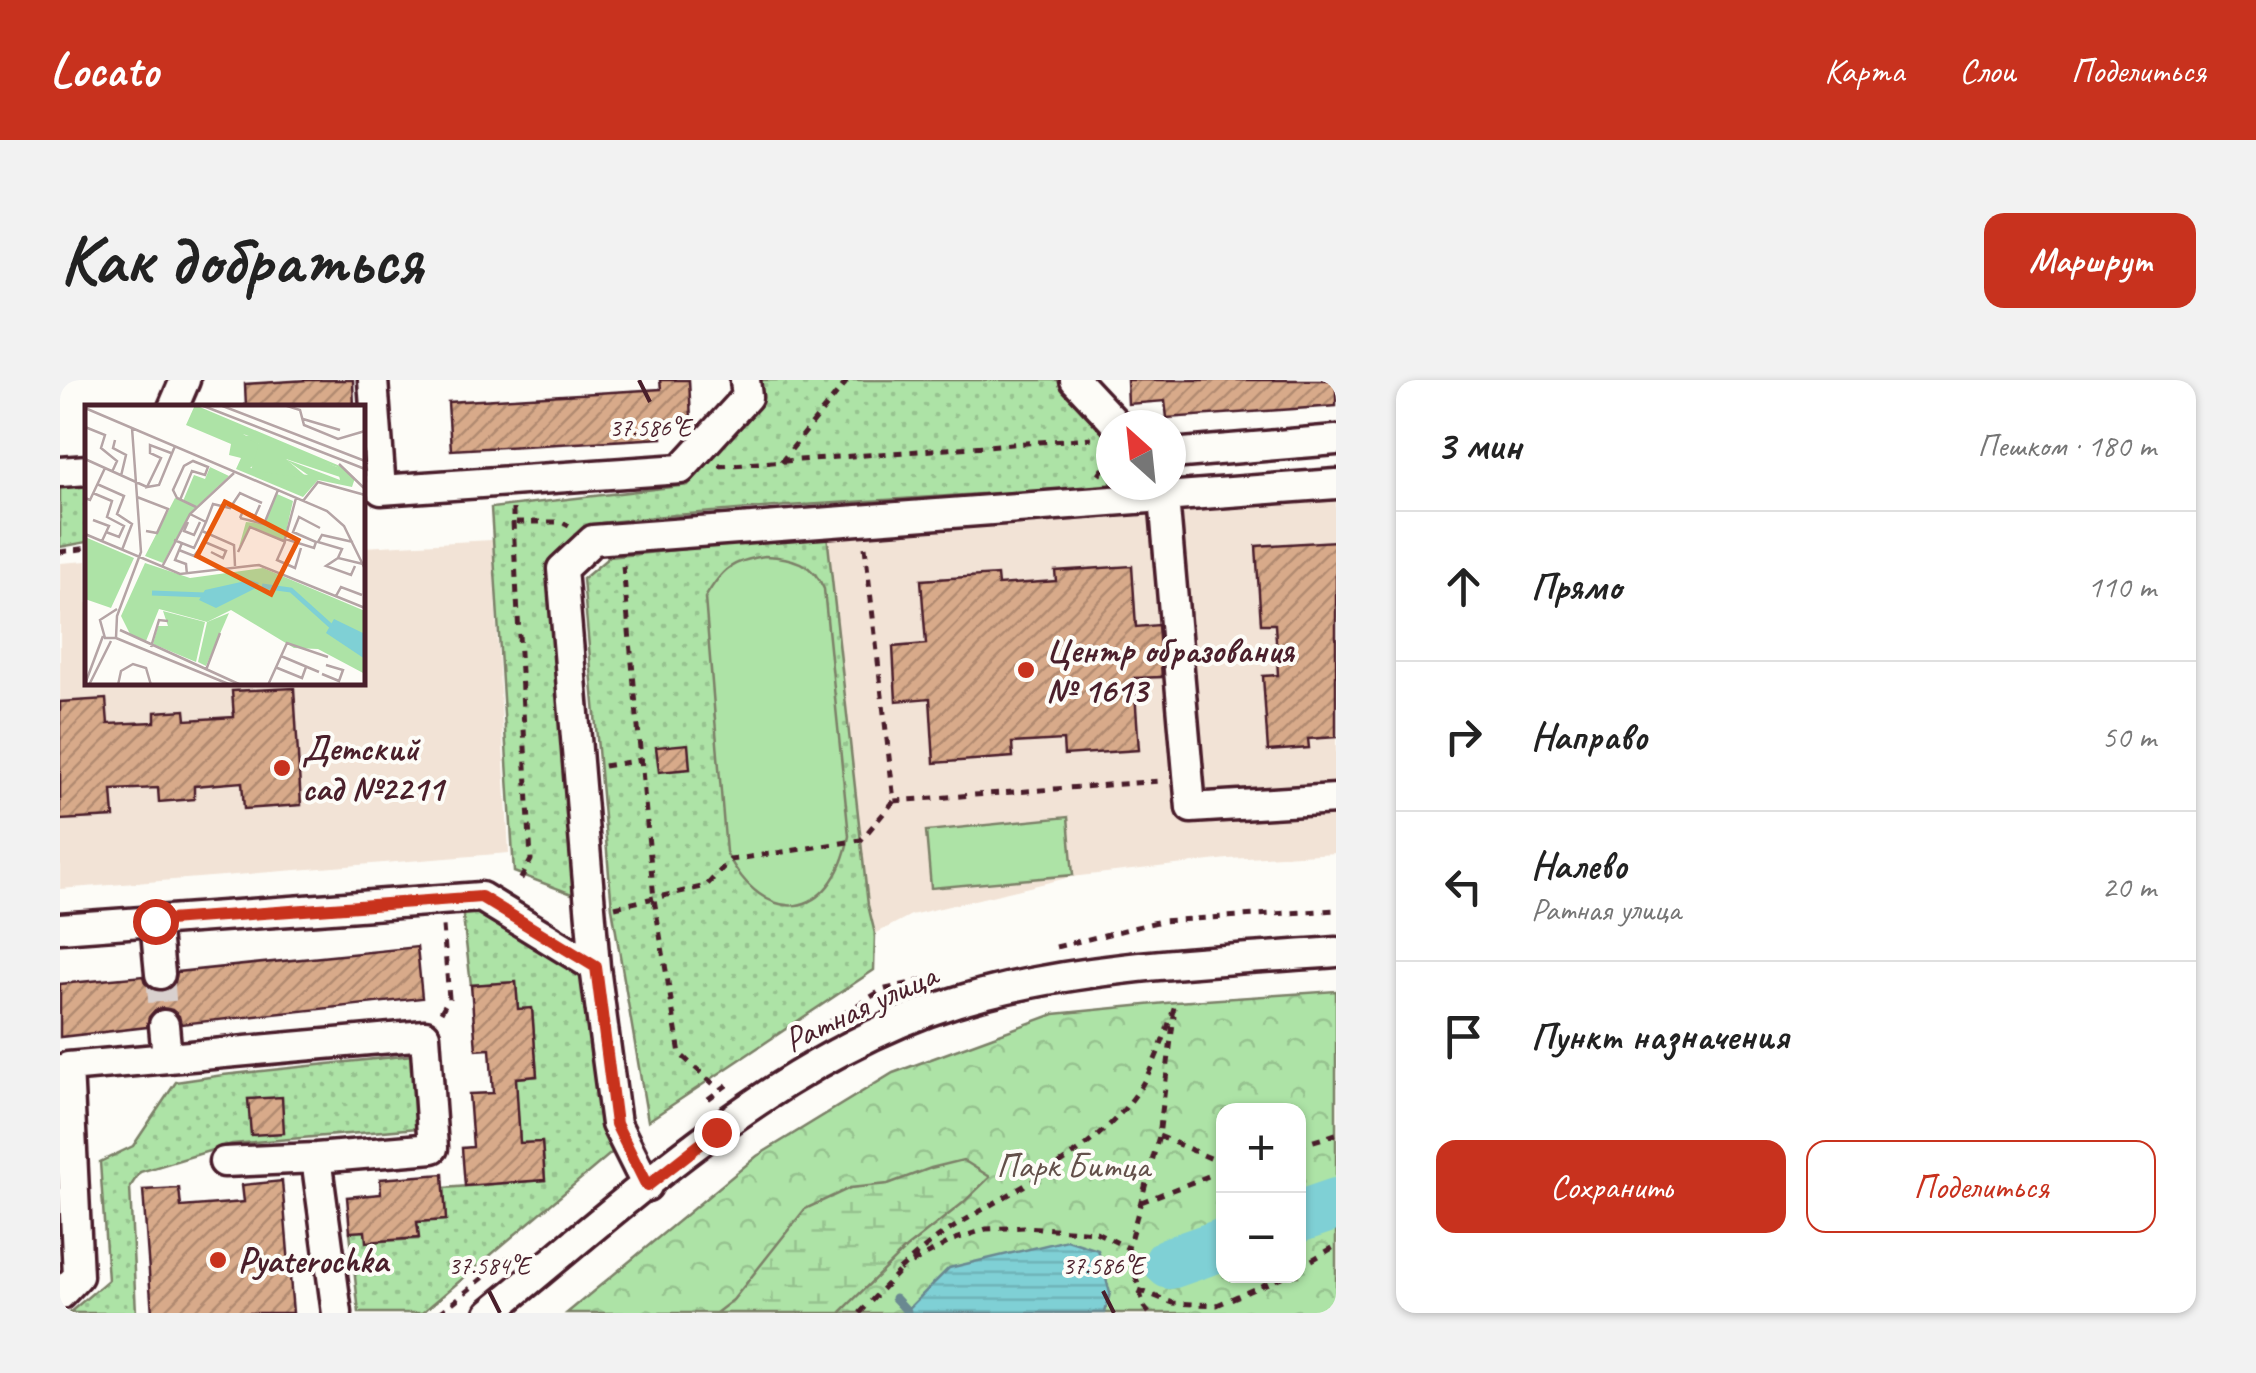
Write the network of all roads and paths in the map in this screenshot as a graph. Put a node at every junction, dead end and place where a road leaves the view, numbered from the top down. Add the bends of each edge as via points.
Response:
1 (185, 380) edge
2 (373, 380) edge
3 (745, 380) edge
4 (848, 380) edge
5 (1075, 380) edge
6 (175, 405) edge
7 (1096, 415) edge
8 (1096, 432) edge
9 (1336, 440) edge
10 (1186, 453) edge
11 (780, 462) junction
12 (681, 469) junction
13 (85, 470) edge
14 (60, 472) edge
15 (514, 480) junction
16 (1336, 484) edge
17 (1186, 495) edge
18 (1123, 500) edge
19 (1164, 500) edge
20 (862, 519) junction
21 (513, 522) junction
22 (562, 522) dead end
23 (620, 538) junction
24 (85, 548) edge
25 (60, 552) edge
26 (641, 760) junction
27 (579, 770) junction
28 (1188, 779) junction
29 (1336, 799) edge
30 (894, 801) junction
31 (531, 860) dead end
32 (654, 898) junction
33 (441, 900) junction
34 (591, 913) junction
35 (155, 921) junction
36 (60, 928) edge
37 (1336, 952) edge
38 (596, 967) junction
39 (160, 974) tunnel mouth
40 (164, 1026) tunnel mouth
41 (425, 1035) junction
42 (168, 1058) junction
43 (719, 1090) dead end
44 (1336, 1134) edge
45 (1159, 1136) junction
46 (1306, 1143) edge
47 (316, 1158) junction
48 (224, 1162) dead end
49 (1216, 1163) edge
50 (1216, 1170) edge
51 (647, 1186) junction
52 (1141, 1202) junction
53 (1336, 1246) edge
54 (1128, 1248) junction
55 (1306, 1263) edge
56 (900, 1270) junction
57 (1268, 1283) edge
58 (1139, 1290) junction
59 (60, 1295) edge
60 (1145, 1311) edge
61 (337, 1313) edge
62 (490, 1313) edge
63 (860, 1313) edge

1 - 6 street
2 - 15 street via 381,490
3 - 12 street via 746,396
4 - 11 path
5 - 7 street
8 - 11 path
9 - 10 street
11 - 12 path
12 - 15 street
13 - 14 street
15 - 21 path
16 - 17 street
18 - 20 street
19 - 28 street
20 - 23 street
20 - 30 path
21 - 22 path
21 - 31 path
23 - 26 path
23 - 27 street via 593,540 562,569
24 - 25 path
26 - 27 path
26 - 32 path
27 - 34 street
28 - 29 street via 1191,808
28 - 30 path
30 - 32 path via 861,840 730,860 706,886
32 - 34 path
32 - 43 path via 680,1054
33 - 35 street
33 - 38 street via 481,897
33 - 41 path via 450,998
34 - 38 street
35 - 36 street
35 - 39 street
37 - 51 street, Ратная улица via 1057,978 981,994 832,1056 762,1099
38 - 51 street via 616,1124
40 - 42 street
41 - 42 street
41 - 47 street via 433,1148
42 - 59 street via 68,1067 78,1276
44 - 46 path
45 - 49 path
45 - 52 path
45 - 56 path via 1176,1002 1150,1072 1118,1115 1092,1140 949,1230
47 - 48 street
47 - 61 street
50 - 52 path
51 - 62 street, Ратная улица
52 - 54 path
53 - 55 path
54 - 56 path via 1096,1232 986,1229
54 - 58 path
56 - 63 path
57 - 58 path via 1218,1305 1174,1303
58 - 60 path

